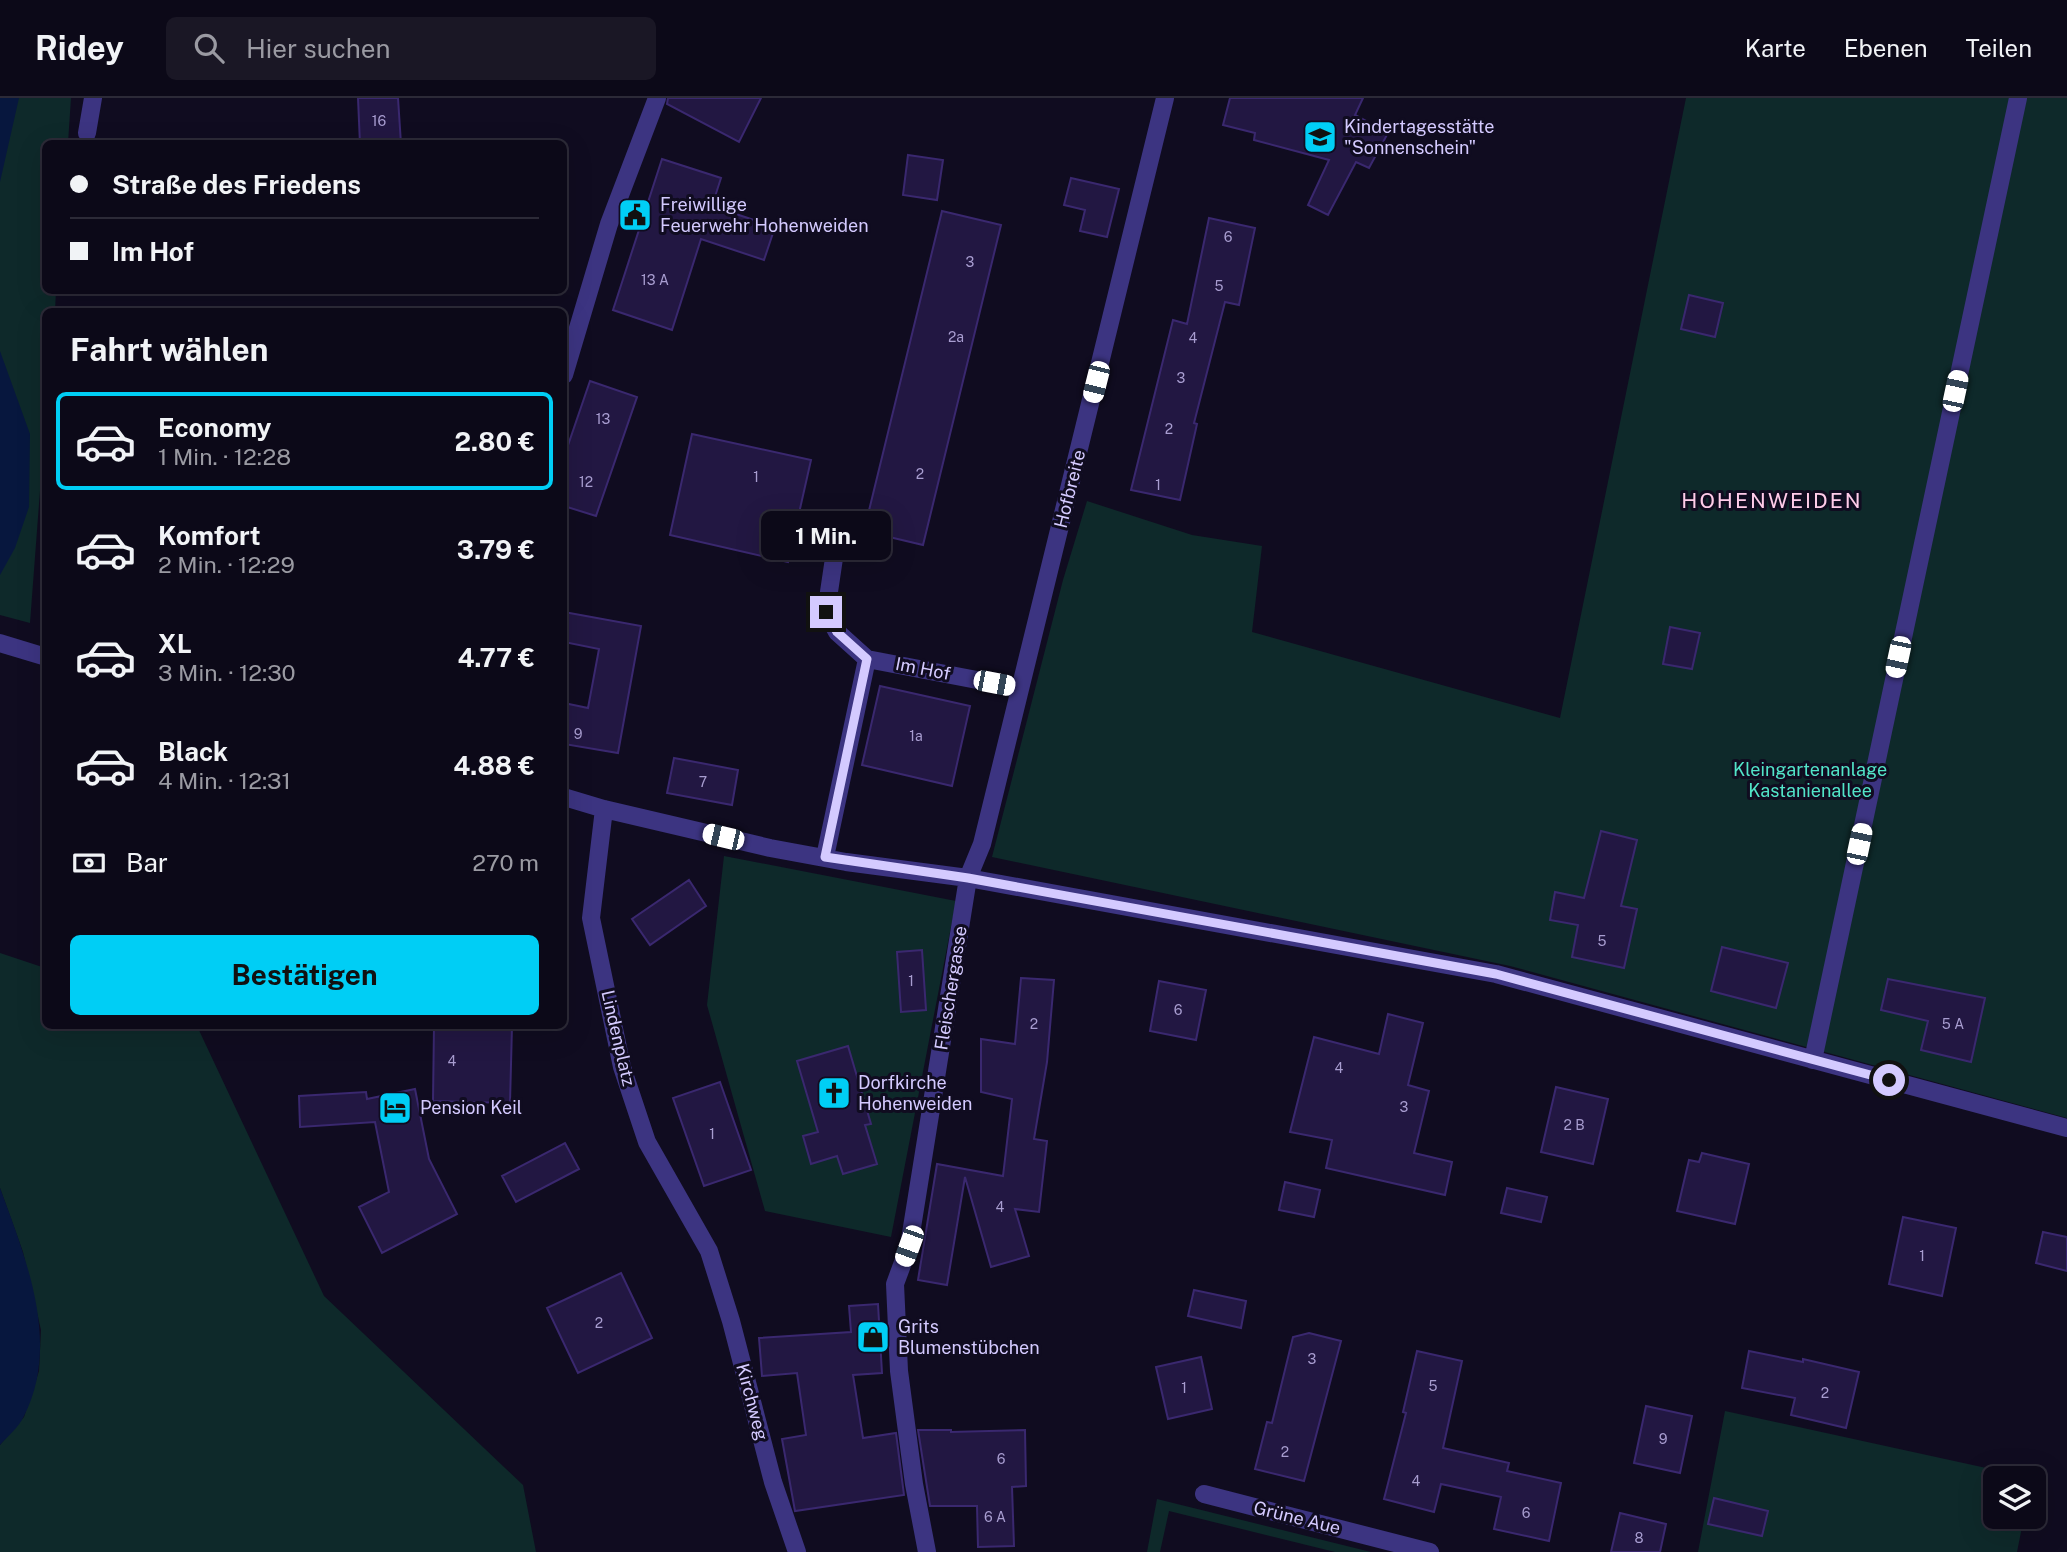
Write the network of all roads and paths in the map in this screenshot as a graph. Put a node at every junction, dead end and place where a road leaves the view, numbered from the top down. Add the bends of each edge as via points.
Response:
1 (93, 98) edge
2 (657, 98) edge
3 (1165, 98) edge
4 (2018, 98) edge
5 (87, 133) dead end
6 (567, 365) edge
7 (837, 538) dead end
8 (0, 643) edge
9 (42, 656) edge
10 (867, 659) junction
11 (1019, 688) junction
12 (567, 798) edge
13 (604, 809) junction
14 (825, 857) junction
15 (968, 878) junction
16 (1813, 1060) junction
17 (2067, 1128) edge
18 (709, 1251) joint
19 (1205, 1494) dead end
20 (797, 1552) edge
21 (927, 1552) edge
22 (1430, 1552) edge

1 - 5 street
2 - 6 street via 609,224
3 - 11 street, Hofbreite
4 - 16 street
7 - 10 street via 826,612 837,632
8 - 9 street
10 - 11 street, Im Hof
10 - 14 street
11 - 15 street, Hofbreite via 982,844
12 - 13 street
13 - 14 street
13 - 18 street, Lindenplatz via 591,918 622,1067 647,1142
14 - 15 street
15 - 16 street via 1496,974
15 - 21 street, Fleischergasse via 911,1234 895,1284 899,1371
16 - 17 street
18 - 20 street, Kirchweg
19 - 22 street, Grüne Aue

